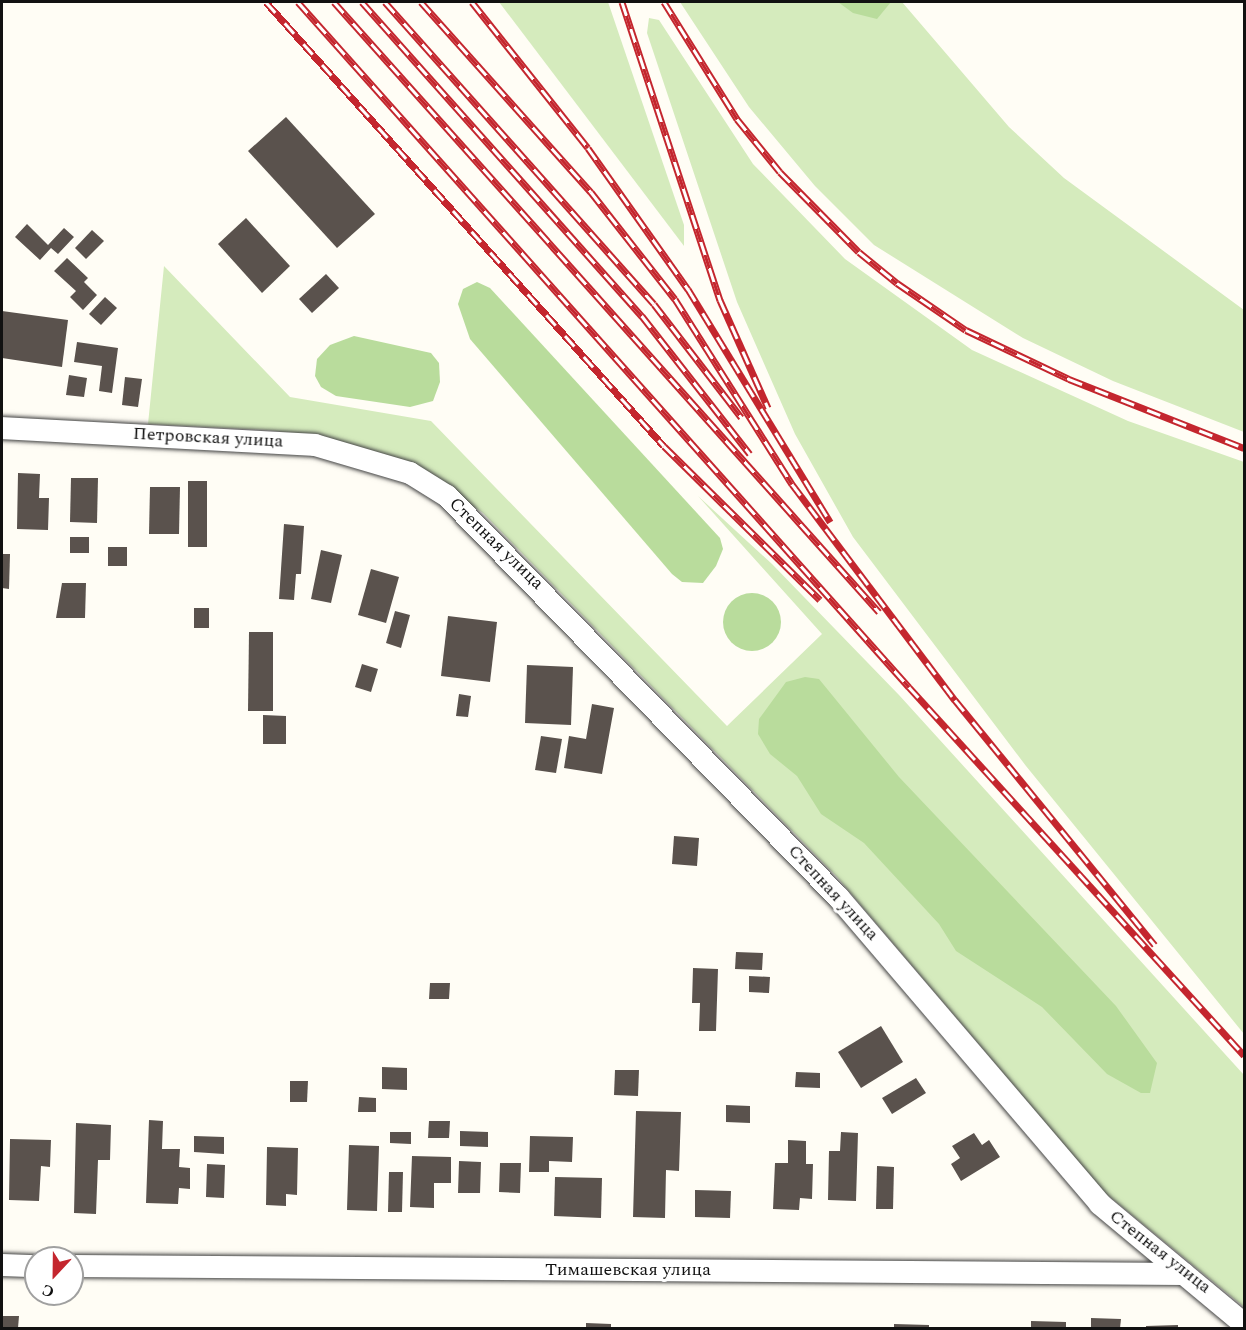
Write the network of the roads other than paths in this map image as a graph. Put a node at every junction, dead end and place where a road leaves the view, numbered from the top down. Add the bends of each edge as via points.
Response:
1 (2, 428) edge
2 (410, 473) joint
3 (2, 1265) edge
4 (24, 1266) edge
5 (84, 1266) edge
6 (1184, 1274) junction
7 (1245, 1324) edge

1 - 2 street, Петровская улица via 279,440 348,453
2 - 6 street, Степная улица via 470,515 616,664 839,898 1100,1204
3 - 4 street
5 - 6 street, Тимашевская улица
6 - 7 street, Степная улица

